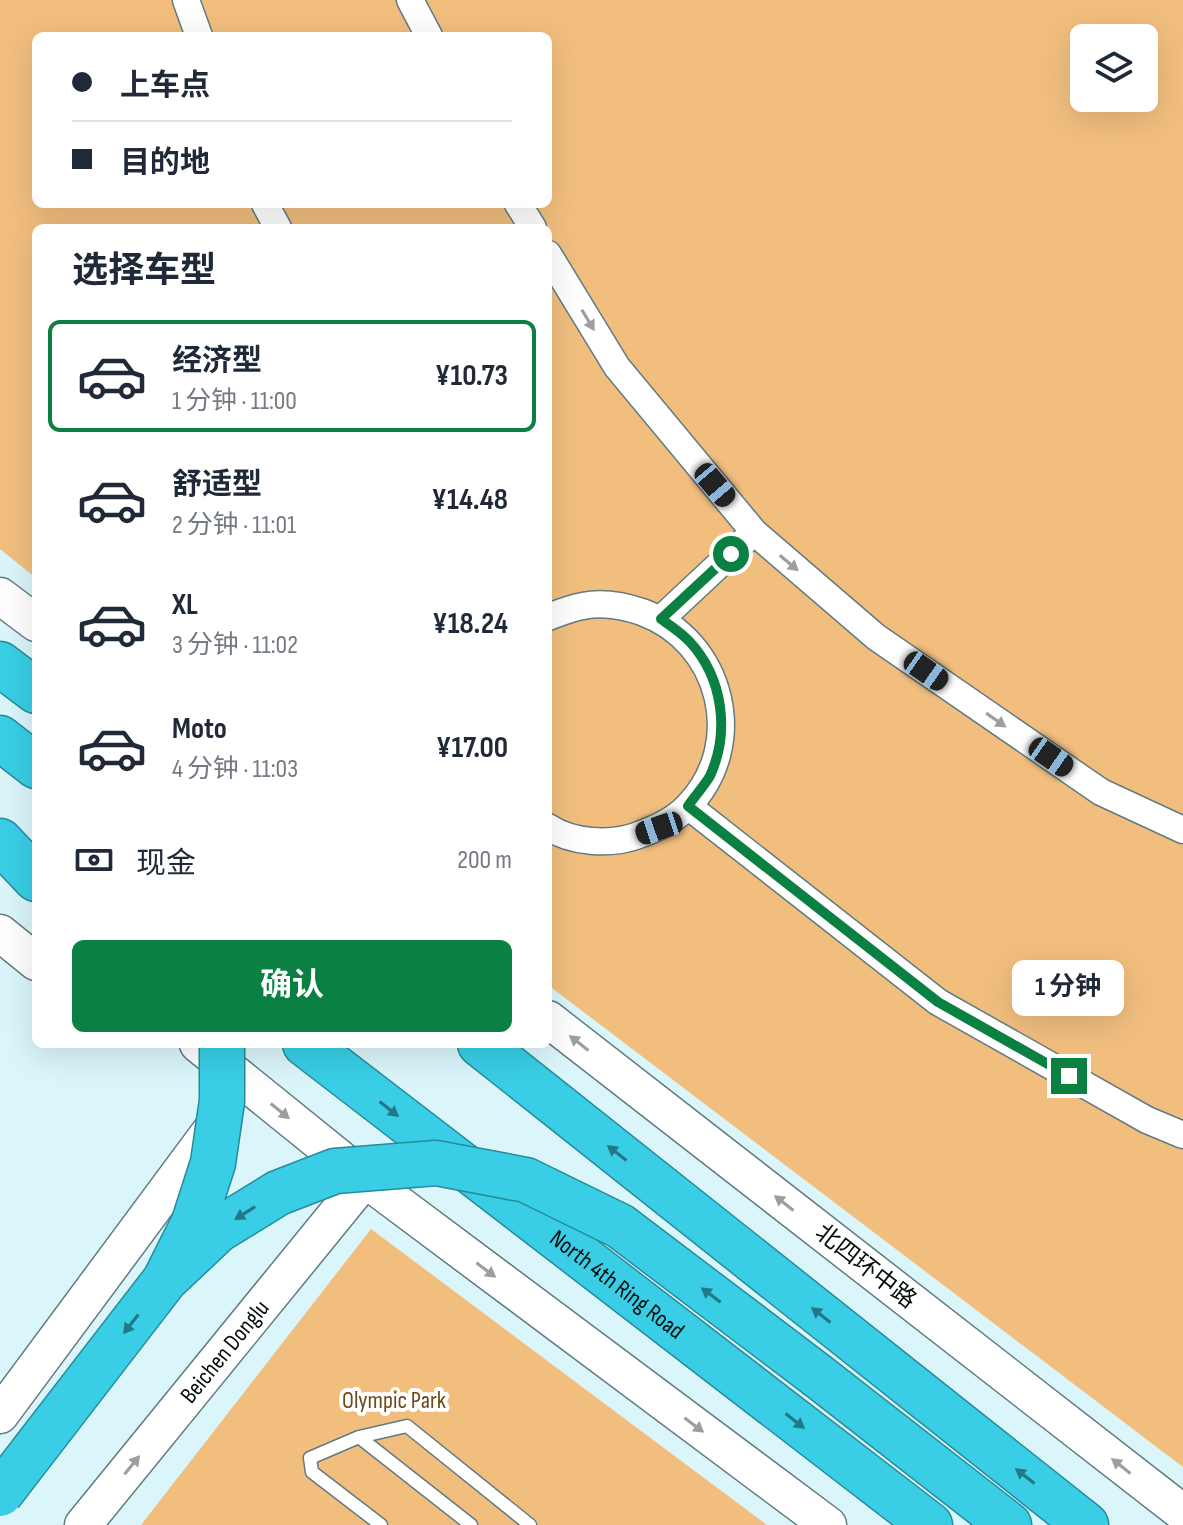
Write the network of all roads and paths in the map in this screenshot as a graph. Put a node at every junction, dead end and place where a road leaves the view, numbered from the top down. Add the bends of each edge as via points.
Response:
1 (186, 0) edge
2 (410, 0) edge
3 (198, 32) edge
4 (427, 32) edge
5 (552, 261) edge
6 (754, 532) junction
7 (0, 596) edge
8 (552, 616) edge
9 (661, 619) junction
10 (32, 620) edge
11 (0, 664) edge
12 (32, 688) edge
13 (0, 738) edge
14 (32, 763) edge
15 (688, 806) junction
16 (0, 809) edge
17 (552, 828) edge
18 (1183, 830) edge
19 (32, 834) edge
20 (0, 841) edge
21 (32, 875) edge
22 (0, 933) edge
23 (32, 959) edge
24 (552, 1022) edge
25 (203, 1048) edge
26 (222, 1048) edge
27 (310, 1048) edge
28 (485, 1048) edge
29 (246, 1084) junction
30 (1183, 1135) edge
31 (365, 1179) junction
32 (165, 1280) junction
33 (0, 1415) edge
34 (359, 1437) junction
35 (0, 1494) edge
36 (1183, 1513) edge
37 (83, 1525) edge
38 (381, 1525) edge
39 (471, 1525) edge
40 (530, 1525) edge
41 (828, 1525) edge
42 (930, 1525) edge
43 (1009, 1525) edge
44 (1086, 1525) edge

1 - 3 street
2 - 4 street
5 -> 6 street via 617,367
6 - 9 street
6 -> 18 street via 876,637 1101,792
7 - 10 street
8 - 9 street via 585,605 624,606
9 - 15 street via 697,651 721,706 721,742 709,777
11 - 12 highway
13 - 14 highway
15 - 17 street via 659,828 624,840 588,841
15 - 30 street via 938,1002
16 - 19 highway
20 - 21 highway
22 - 23 street
36 -> 24 street, 北四环中路
25 - 29 street
26 - 32 highway, bridge via 222,1101 213,1163 194,1222
27 -> 42 highway, North 4th Ring Road
44 -> 28 highway
29 -> 31 street
29 - 33 street
37 -> 31 street, Beichen Donglu
31 -> 41 street
32 -> 35 highway, bridge
43 -> 32 highway, bridge via 620,1226 526,1180 436,1163 335,1171 278,1193 218,1230
34 - 38 lane via 310,1458 312,1472
34 - 39 lane
34 - 40 lane via 407,1426

